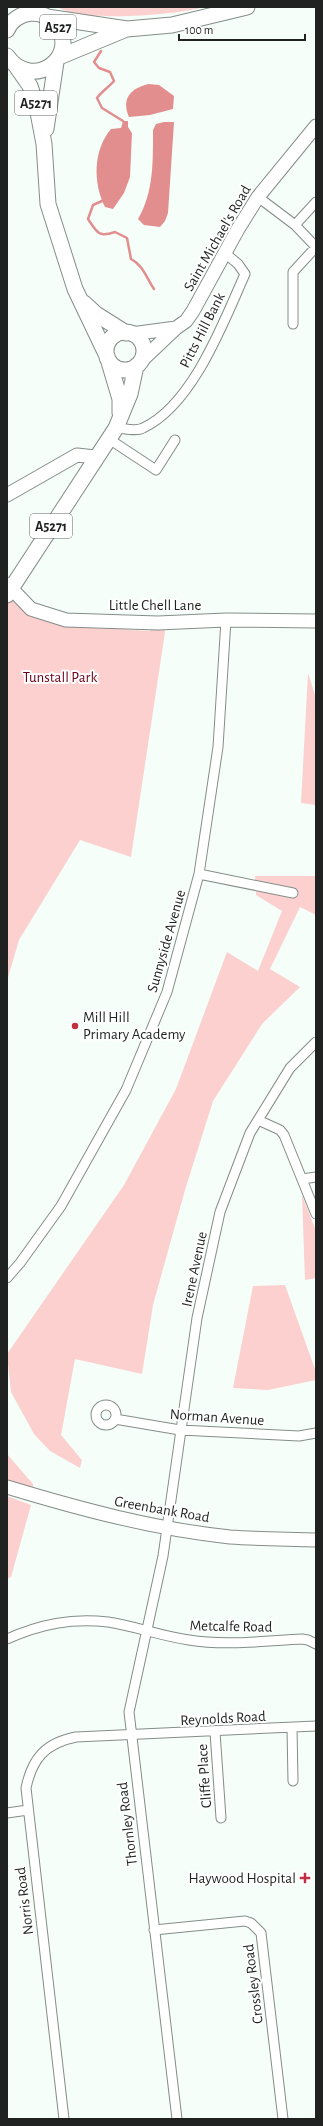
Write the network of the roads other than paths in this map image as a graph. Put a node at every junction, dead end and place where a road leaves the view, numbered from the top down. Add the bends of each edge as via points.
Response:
1 (20, 7) edge
2 (247, 7) edge
3 (43, 13) edge
4 (9, 26) edge
5 (127, 29) junction
6 (57, 59) junction
7 (11, 62) edge
8 (316, 126) edge
9 (44, 144) junction
10 (258, 198) junction
11 (316, 202) edge
12 (295, 226) junction
13 (316, 247) edge
14 (225, 253) junction
15 (80, 300) junction
16 (292, 324) dead end
17 (176, 328) junction
18 (128, 333) junction
19 (108, 359) junction
20 (138, 364) junction
21 (115, 429) junction
22 (175, 440) dead end
23 (95, 457) junction
24 (7, 495) edge
25 (9, 589) edge
26 (226, 620) junction
27 (316, 621) edge
28 (199, 874) junction
29 (293, 893) dead end
30 (316, 1042) edge
31 (258, 1120) junction
32 (316, 1177) edge
33 (302, 1179) junction
34 (316, 1214) edge
35 (7, 1278) edge
36 (115, 1418) dead end
37 (180, 1430) junction
38 (316, 1433) edge
39 (7, 1487) edge
40 (167, 1528) junction
41 (316, 1540) edge
42 (146, 1631) junction
43 (7, 1639) edge
44 (316, 1644) edge
45 (316, 1726) edge
46 (292, 1728) junction
47 (215, 1732) junction
48 (131, 1736) junction
49 (294, 1781) dead end
50 (28, 1810) junction
51 (7, 1813) edge
52 (221, 1818) dead end
53 (154, 1930) junction
54 (64, 2119) edge
55 (177, 2119) edge
56 (283, 2119) edge

1 - 4 street
2 - 5 main road, A527 via 172,25
3 - 4 main road, A527 via 20,16
3 - 5 main road, A527
3 - 6 main road, A527 via 53,21 62,35 63,46
5 - 6 main road, A527
6 - 7 main road, A527 via 43,70 33,72
6 - 9 main road, A5271
7 - 9 main road, A5271 via 30,86 38,107
8 - 10 street, Saint Michael's Road
9 - 15 main road, A5271 via 48,204
10 - 12 street
10 - 14 street, Saint Michael's Road
11 - 12 street
12 - 13 street
13 - 16 street via 293,272
14 - 17 street, Saint Michael's Road via 193,311 186,321
14 - 21 street, Pitts Hill Bank via 245,274 211,350 194,378 171,407 154,422 142,429
15 - 18 main road, A5271 via 96,314
15 - 19 main road, A5271
17 - 18 street
17 - 20 street, Saint Michael's Road
18 - 19 main road via 115,335 110,340 107,345
18 - 20 main road via 137,337 142,346 143,351
19 - 20 main road via 123,370
19 - 21 main road, A5271 via 120,399
20 - 21 main road, A5271 via 130,394
21 - 22 street via 156,470
21 - 23 main road, A5271
23 - 24 street via 77,455
23 - 25 main road, A5271
25 - 26 street, Little Chell Lane via 31,609 66,620 158,623
26 - 27 street, Little Chell Lane
26 - 28 street, Sunnyside Avenue via 218,747
28 - 29 street
28 - 35 street, Sunnyside Avenue via 167,992 135,1073 61,1206
30 - 31 street, Irene Avenue via 290,1068
31 - 33 street via 284,1134
31 - 37 street, Irene Avenue via 250,1133 220,1212 197,1318
32 - 33 street
33 - 34 street
36 - 37 street, Norman Avenue
37 - 38 street, Norman Avenue via 299,1436
37 - 40 street, Irene Avenue
39 - 40 street, Greenbank Road via 115,1518
40 - 41 street, Greenbank Road via 231,1537
40 - 42 street, Thornley Road
42 - 43 street, Metcalfe Road via 109,1622 75,1621 48,1623
42 - 44 street, Metcalfe Road via 212,1642 302,1639
42 - 48 street, Thornley Road via 129,1712
45 - 46 street, Reynolds Road
46 - 47 street, Reynolds Road
46 - 49 street
47 - 48 street, Reynolds Road
47 - 52 street, Cliffe Place
48 - 50 street, Norris Road via 76,1737 52,1745 33,1764 28,1776
48 - 53 street, Thornley Road
50 - 51 street
50 - 54 street, Norris Road
53 - 55 street, Thornley Road
53 - 56 street, Crossley Road via 245,1921 251,1922 261,1933

